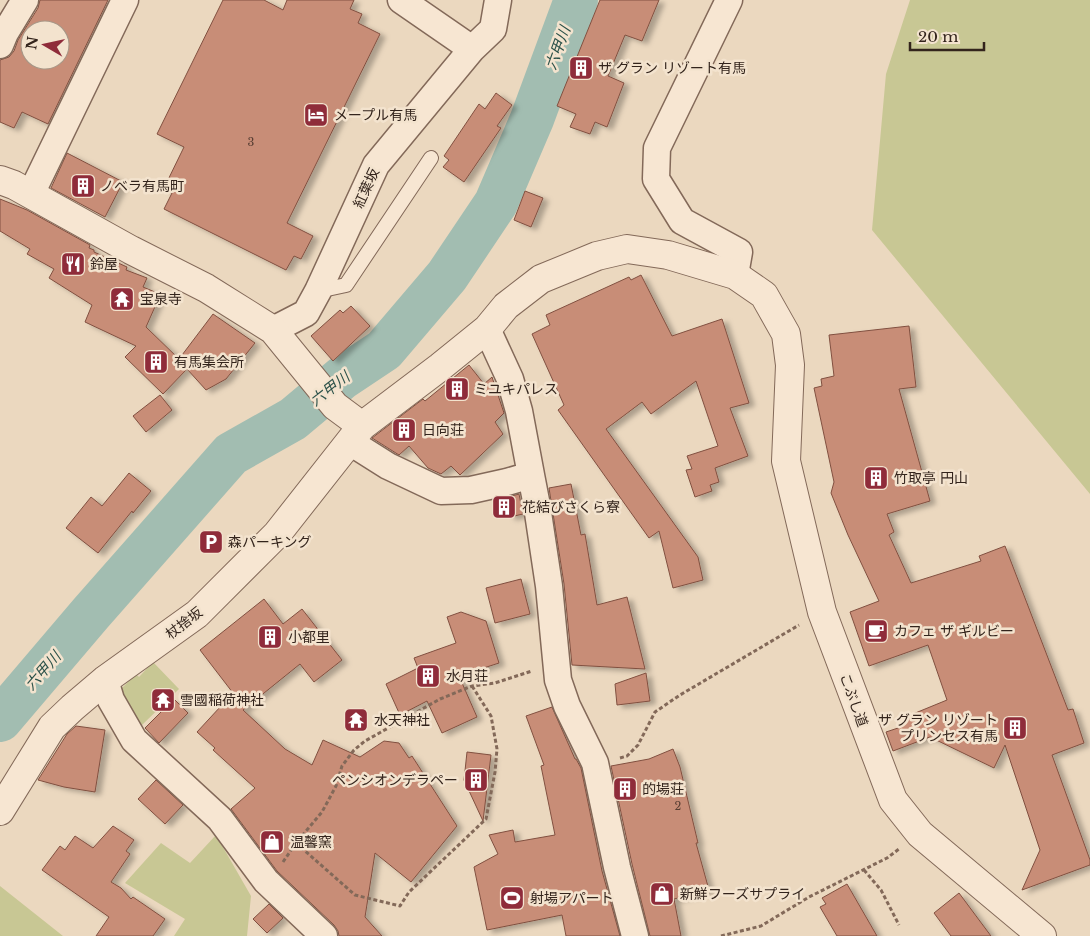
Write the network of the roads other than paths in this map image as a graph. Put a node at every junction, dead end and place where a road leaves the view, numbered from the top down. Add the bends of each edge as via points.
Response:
1 (26, 0) edge
2 (125, 0) edge
3 (401, 0) edge
4 (498, 0) edge
5 (729, 0) edge
6 (0, 45) edge
7 (472, 49) junction
8 (431, 158) dead end
9 (0, 180) edge
10 (31, 194) junction
11 (736, 275) junction
12 (318, 291) junction
13 (487, 329) junction
14 (273, 330) junction
15 (356, 434) junction
16 (530, 475) junction
17 (105, 680) junction
18 (0, 811) edge
19 (324, 936) edge
20 (635, 936) edge
21 (1042, 936) edge

1 - 6 street
2 - 10 street
3 - 7 street
4 - 7 street, 紅葉坂 via 493,29
5 - 11 street via 657,148 656,178 682,221 739,252
7 - 12 street, 紅葉坂 via 376,165
8 - 12 lane via 346,285
9 - 10 street
10 - 14 street via 206,288
11 - 13 street, 杖捨坂 via 668,255 627,249 604,254 541,279 506,306
11 - 21 street, こぶし道 via 764,295 786,334 790,366 786,461 822,612 877,775 920,834
12 - 14 street, 紅葉坂 via 306,313
13 - 15 street, 杖捨坂
13 - 16 street via 510,379
14 - 15 street
15 - 16 street via 388,466 440,491 471,490
15 - 17 street, 杖捨坂 via 277,534 197,614
16 - 20 street via 548,577 558,680 595,763
17 - 18 street, 杖捨坂 via 52,727
17 - 19 street via 134,740 220,820 266,881

